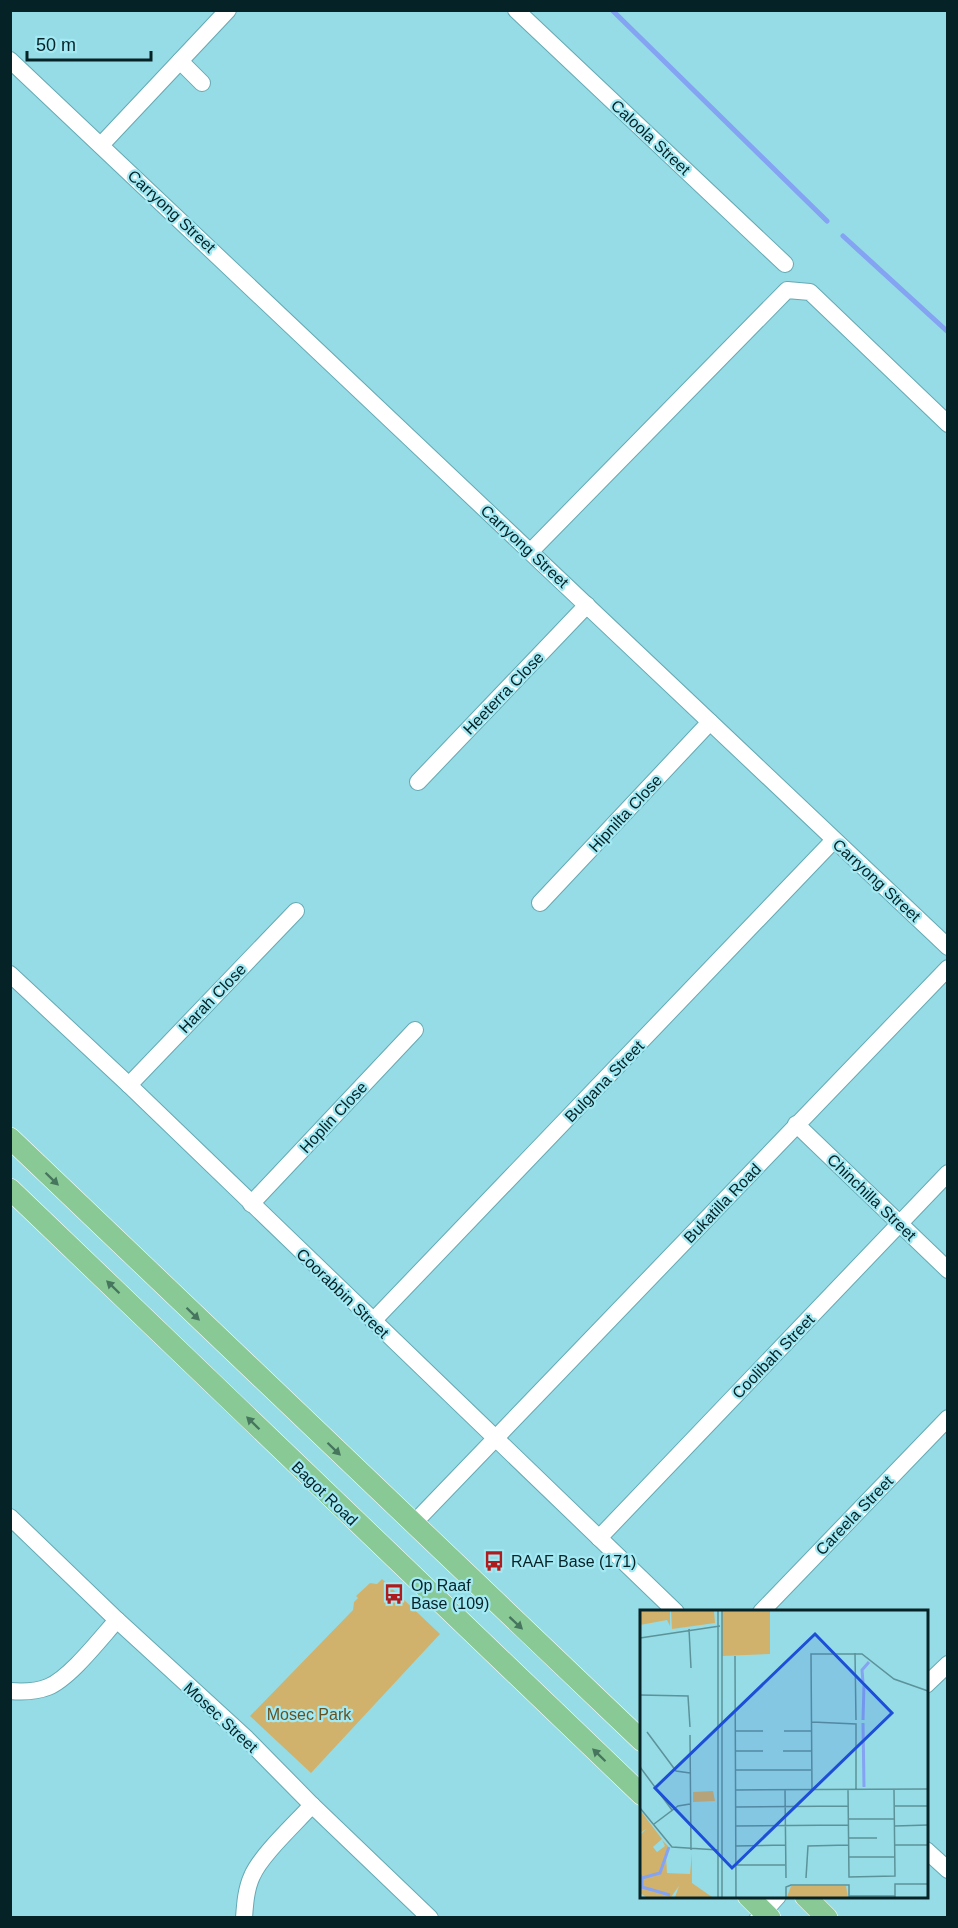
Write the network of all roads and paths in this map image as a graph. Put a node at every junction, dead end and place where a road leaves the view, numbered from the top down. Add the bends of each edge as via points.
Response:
1 (228, 10) edge
2 (516, 10) edge
3 (10, 60) edge
4 (180, 61) junction
5 (202, 83) dead end
6 (101, 145) junction
7 (785, 264) dead end
8 (948, 424) edge
9 (531, 551) junction
10 (587, 605) junction
11 (710, 722) junction
12 (418, 782) dead end
13 (834, 840) junction
14 (540, 903) dead end
15 (296, 911) dead end
16 (948, 947) edge
17 (948, 968) edge
18 (10, 974) edge
19 (414, 1030) dead end
20 (129, 1085) junction
21 (796, 1124) junction
22 (10, 1138) edge
23 (948, 1173) edge
24 (10, 1189) edge
25 (251, 1204) junction
26 (900, 1224) junction
27 (948, 1270) edge
28 (373, 1321) junction
29 (948, 1418) edge
30 (496, 1438) junction
31 (10, 1517) edge
32 (413, 1524) junction
33 (599, 1538) junction
34 (675, 1610) edge
35 (762, 1610) edge
36 (117, 1620) junction
37 (948, 1664) edge
38 (928, 1684) edge
39 (10, 1691) edge
40 (640, 1739) edge
41 (640, 1793) edge
42 (312, 1805) junction
43 (928, 1851) edge
44 (948, 1870) edge
45 (751, 1898) edge
46 (807, 1898) edge
47 (768, 1911) edge
48 (244, 1917) edge
49 (430, 1917) edge
50 (827, 1917) edge

1 - 4 street
2 - 7 street, Caloola Street
3 - 6 street, Carryong Street
4 - 5 street
4 - 6 street
6 - 9 street, Carryong Street
8 - 9 street via 810,292 787,290
9 - 10 street, Carryong Street
10 - 11 street, Carryong Street
10 - 12 street, Heeterra Close
11 - 13 street, Carryong Street
11 - 14 street, Hipnilta Close
13 - 16 street, Carryong Street
13 - 28 street, Bulgana Street
15 - 20 street, Harah Close
17 - 21 street, Bukatilla Road
18 - 20 street, Coorabbin Street
19 - 25 street, Hoplin Close
20 - 25 street, Coorabbin Street
21 - 26 street, Chinchilla Street
21 - 30 street, Bukatilla Road
22 -> 32 main road
23 - 26 street, Coolibah Street
41 -> 24 main road, Bagot Road
25 - 28 street, Coorabbin Street
26 - 27 street, Chinchilla Street
26 - 33 street, Coolibah Street
28 - 30 street, Coorabbin Street
29 - 35 street, Careela Street
30 - 32 street, Bukatilla Road
30 - 33 street, Coorabbin Street
31 - 36 street, Mosec Street
32 -> 40 main road
33 - 34 street, Coorabbin Street
36 - 39 street via 62,1679 36,1690
36 - 42 street, Mosec Street via 247,1739
37 - 38 street
42 - 48 street via 258,1865 251,1878
42 - 49 street, Mosec Street
43 - 44 street
45 - 47 main road
46 - 50 main road

